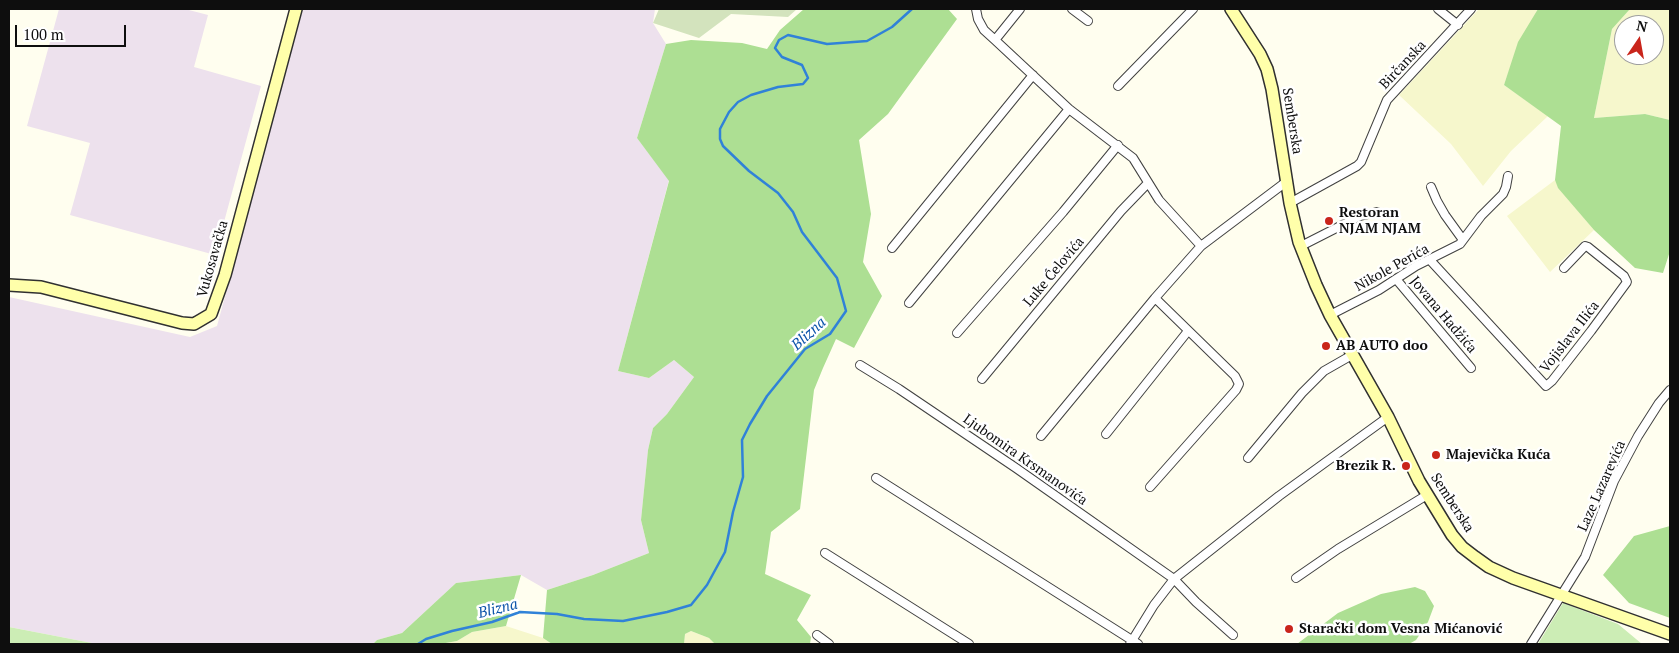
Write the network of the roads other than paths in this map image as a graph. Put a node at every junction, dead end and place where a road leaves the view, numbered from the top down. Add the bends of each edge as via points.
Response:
1 (296, 9) edge
2 (976, 9) edge
3 (1020, 9) edge
4 (1072, 9) edge
5 (1193, 9) edge
6 (1230, 9) edge
7 (1438, 9) edge
8 (1471, 9) edge
9 (1088, 21) dead end
10 (1458, 25) junction
11 (995, 40) junction
12 (1033, 75) junction
13 (1118, 86) dead end
14 (1069, 109) junction
15 (1118, 146) junction
16 (1508, 176) dead end
17 (1286, 182) junction
18 (1148, 183) junction
19 (1431, 187) dead end
20 (1290, 203) junction
21 (1377, 212) dead end
22 (1463, 240) junction
23 (1201, 246) junction
24 (1301, 246) junction
25 (892, 248) dead end
26 (1430, 260) junction
27 (1564, 268) dead end
28 (1396, 279) junction
29 (9, 285) edge
30 (1155, 298) junction
31 (909, 303) dead end
32 (1330, 315) junction
33 (1188, 330) junction
34 (957, 333) dead end
35 (1352, 355) junction
36 (860, 364) dead end
37 (1471, 368) dead end
38 (982, 379) dead end
39 (1670, 390) edge
40 (1388, 418) junction
41 (1106, 434) dead end
42 (1041, 436) dead end
43 (1248, 458) dead end
44 (876, 478) dead end
45 (1150, 487) dead end
46 (1427, 495) junction
47 (825, 553) dead end
48 (1296, 578) dead end
49 (1174, 579) junction
50 (1561, 594) junction
51 (1670, 634) edge
52 (816, 635) dead end
53 (1234, 635) dead end
54 (1134, 643) edge
55 (829, 644) edge
56 (969, 644) edge
57 (1532, 644) edge

1 - 29 main road, Vukosavačka via 225,275 211,314 194,324 182,323 41,287
2 - 11 street via 984,30
3 - 11 street
4 - 9 street
5 - 13 street
6 - 17 main road, Semberska via 1267,70
7 - 10 street
8 - 10 street, Birčanska
10 - 20 street, Birčanska via 1387,100 1361,162
11 - 12 street
12 - 14 street
12 - 25 street
14 - 15 street
14 - 31 street
15 - 18 street via 1133,158
15 - 34 street
16 - 22 street, Nikole Perića via 1503,194
17 - 20 main road, Semberska
17 - 23 street
18 - 23 street via 1159,200
18 - 38 street, Luke Ćelovića via 1121,211
19 - 22 street
20 - 24 main road, Semberska
21 - 24 street via 1360,216
22 - 26 street, Nikole Perića
23 - 30 street
24 - 32 main road, Semberska
26 - 27 street, Vojislava Ilića via 1546,386 1627,282 1624,276 1585,246
26 - 28 street, Nikole Perića
28 - 32 street, Nikole Perića
28 - 37 street, Jovana Hadžića
30 - 33 street
30 - 42 street
32 - 35 main road, Semberska
33 - 41 street
33 - 45 street via 1236,376 1239,384
35 - 40 main road, Semberska
35 - 43 street via 1324,371
36 - 49 street, Ljubomira Krsmanovića
39 - 50 street, Laze Lazarevića via 1638,436 1614,481 1585,557
40 - 46 main road, Semberska
40 - 49 street via 1279,496
44 - 54 street
46 - 48 street via 1338,548
46 - 50 main road, Semberska via 1452,535 1475,557 1513,578
47 - 56 street
49 - 53 street, Ljubomira Krsmanovića
49 - 54 street via 1154,605
50 - 51 main road, Semberska
50 - 57 street, Laze Lazarevića
52 - 55 street

